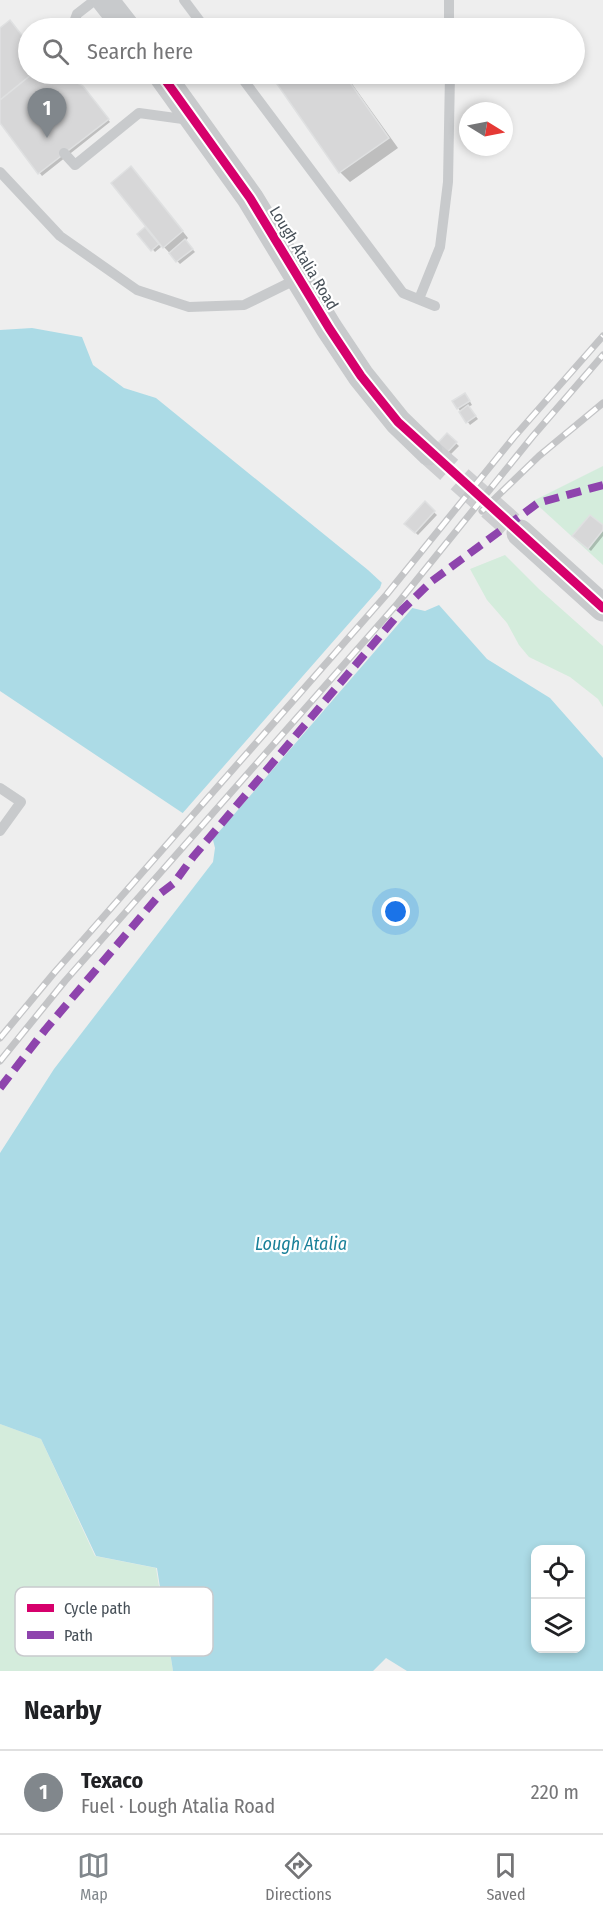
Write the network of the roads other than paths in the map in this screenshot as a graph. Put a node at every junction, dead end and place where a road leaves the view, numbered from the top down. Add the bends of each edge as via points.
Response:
1 (184, 0) edge
2 (449, 0) edge
3 (112, 8) edge
4 (76, 18) edge
5 (198, 18) edge
6 (449, 18) edge
7 (168, 84) edge
8 (246, 84) edge
9 (450, 84) edge
10 (196, 121) junction
11 (64, 153) dead end
12 (0, 172) edge
13 (299, 279) junction
14 (419, 299) junction
15 (435, 306) dead end
16 (429, 452) tunnel mouth
17 (520, 533) tunnel mouth
18 (603, 608) edge
19 (0, 788) edge
20 (0, 831) edge

1 - 5 lane
2 - 6 lane
3 - 4 lane via 77,14
7 - 10 street, Lough Atalia Road
8 - 14 lane via 403,293
9 - 14 lane via 448,182 440,247
10 - 11 lane via 139,113 75,165
10 - 13 street, Lough Atalia Road via 250,198
12 - 13 lane via 60,236 137,290 189,307 244,305
13 - 16 street, Lough Atalia Road via 361,376 398,422
14 - 15 lane
17 - 18 street
19 - 20 lane via 21,802

